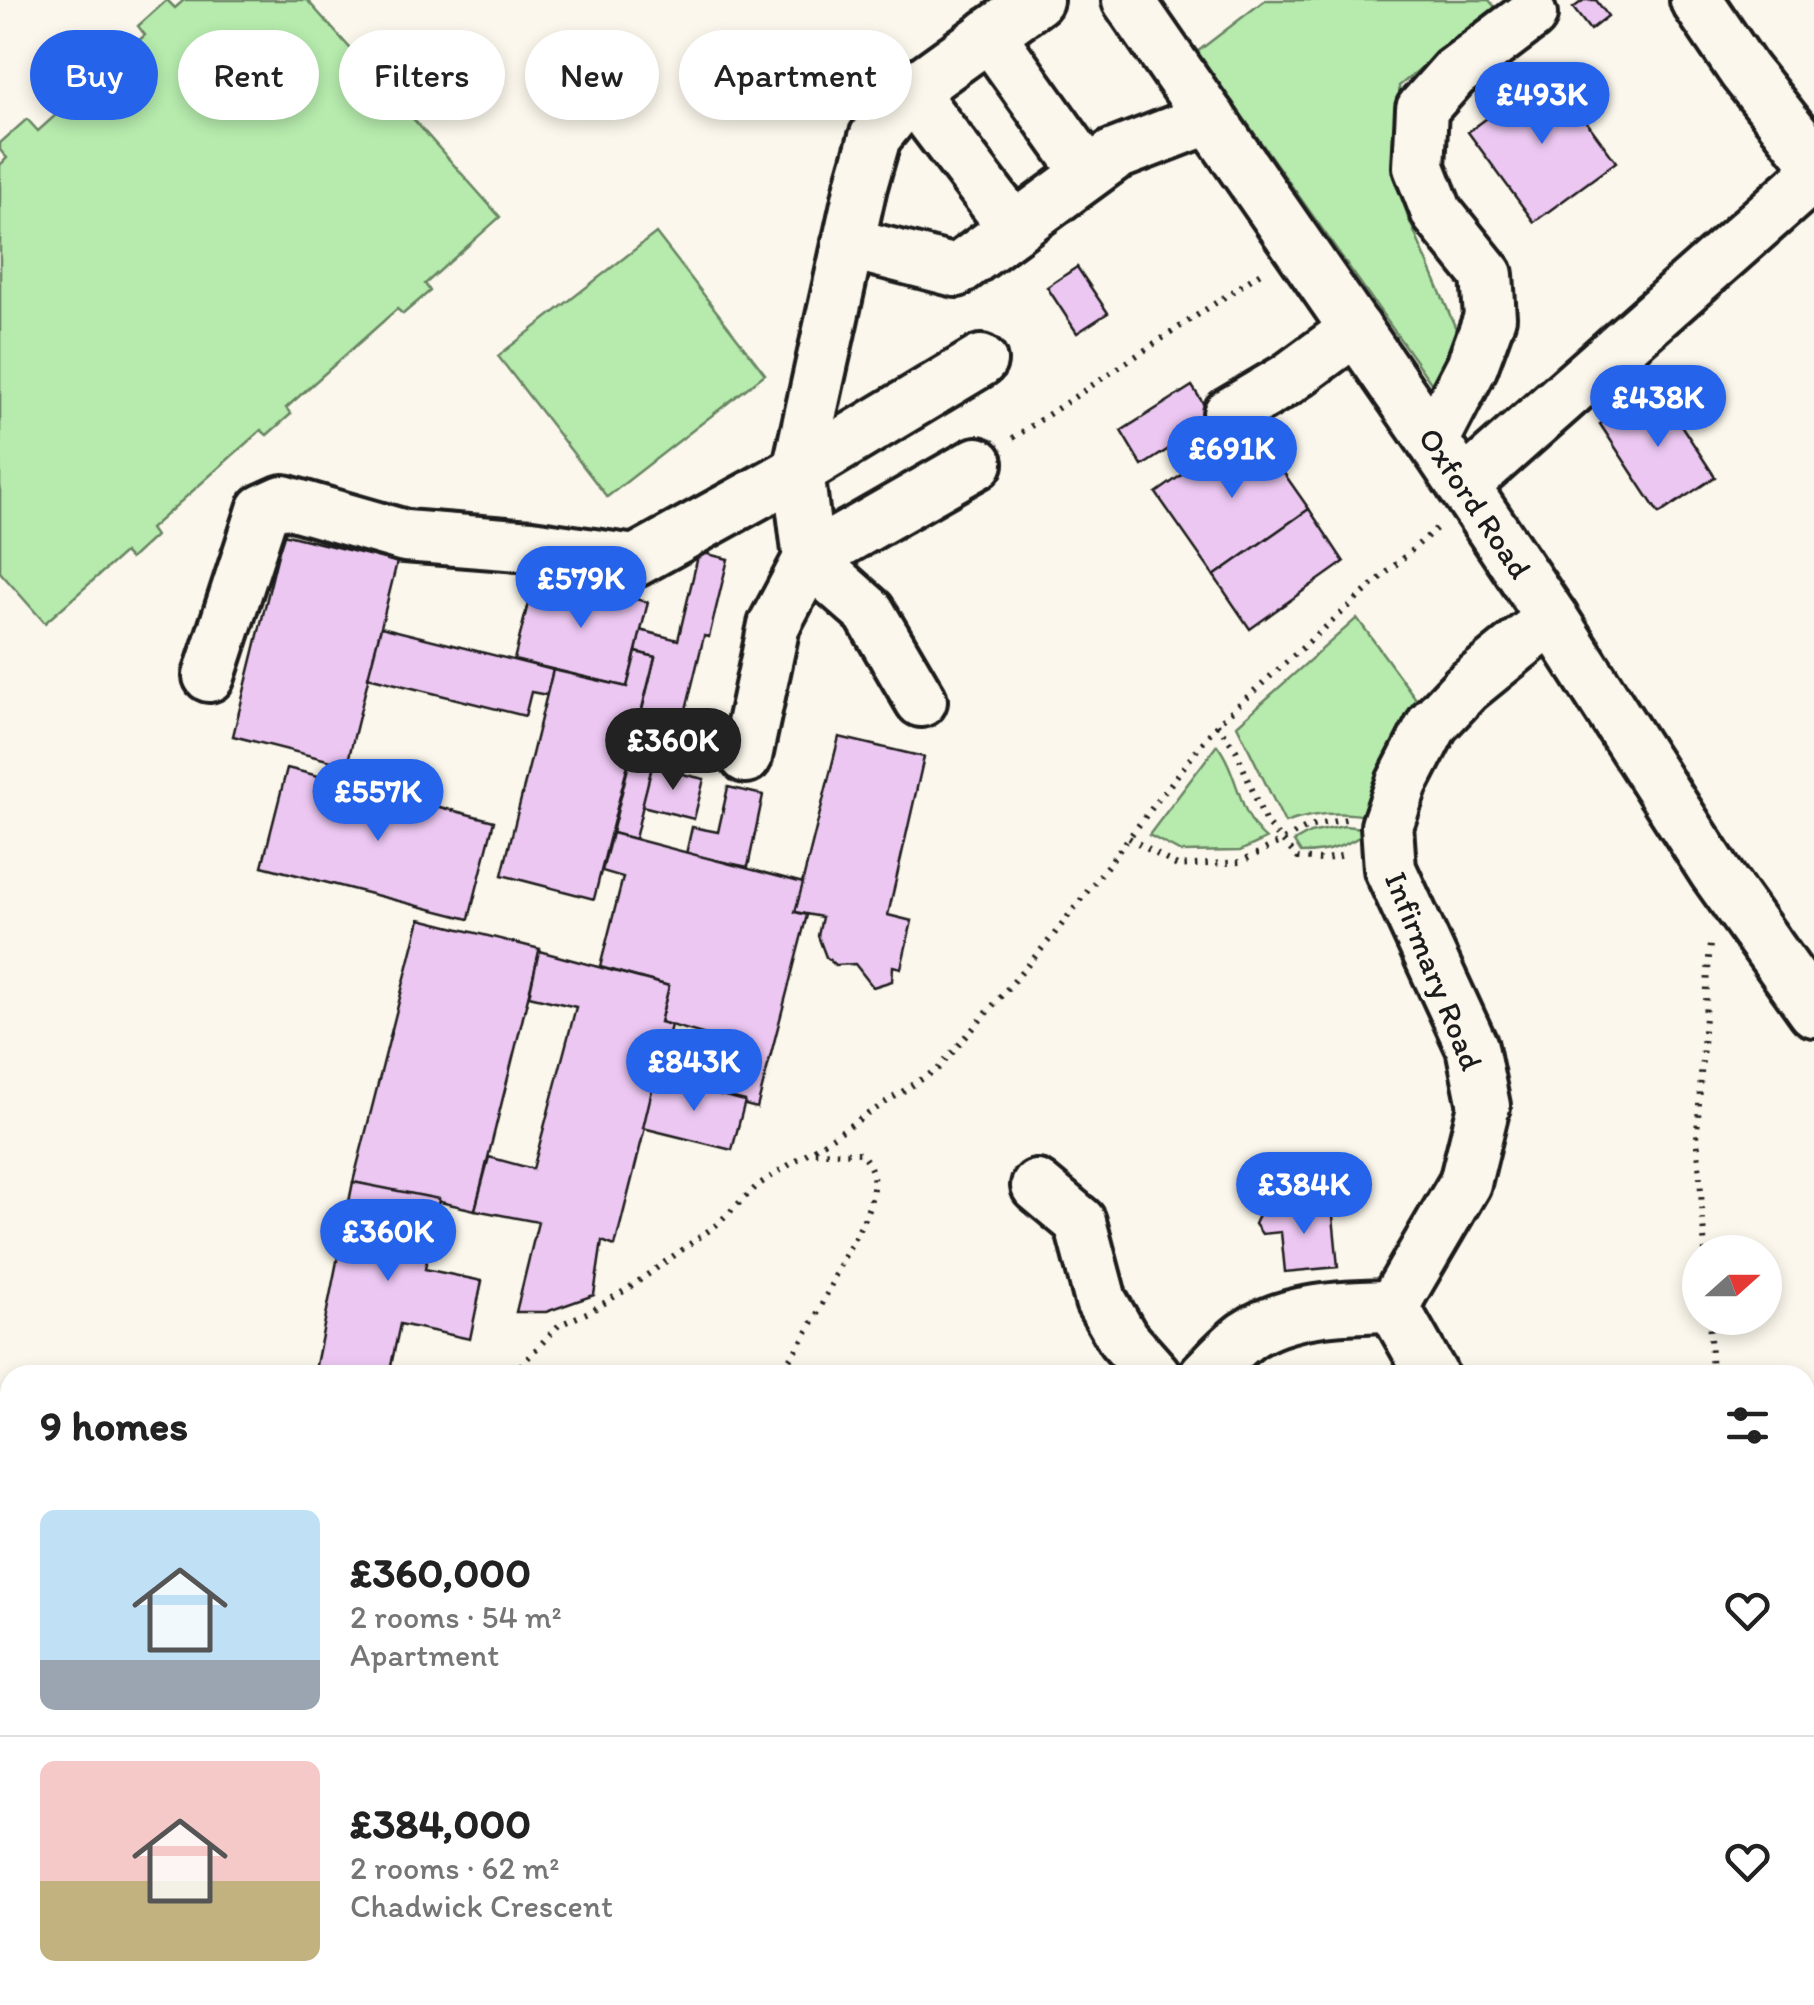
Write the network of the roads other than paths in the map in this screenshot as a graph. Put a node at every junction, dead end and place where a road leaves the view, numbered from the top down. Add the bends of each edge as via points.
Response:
1 (1036, 0) edge
2 (1128, 0) edge
3 (1696, 0) edge
4 (1530, 14) dead end
5 (989, 34) junction
6 (912, 91) edge
7 (912, 93) edge
8 (1210, 118) junction
9 (889, 120) edge
10 (1814, 160) edge
11 (1088, 173) junction
12 (1814, 175) edge
13 (1014, 228) junction
14 (848, 243) junction
15 (1356, 329) junction
16 (981, 361) dead end
17 (1229, 414) dead end
18 (1433, 441) junction
19 (977, 462) road end
20 (798, 471) junction
21 (1468, 492) junction
22 (809, 559) junction
23 (1552, 618) junction
24 (209, 676) dead end
25 (921, 700) dead end
26 (746, 757) dead end
27 (1814, 1010) edge
28 (1037, 1186) dead end
29 (1393, 1306) junction
30 (1147, 1365) edge
31 (1216, 1365) edge
32 (1426, 1365) edge

1 - 5 street
2 - 8 street, Oxford Road
3 - 10 street
4 - 18 street via 1454,73 1422,109 1418,167 1437,213 1487,274 1490,318
5 - 6 street
5 - 11 street
7 - 13 street
8 - 11 street via 1114,155
8 - 15 street, Oxford Road
9 - 14 street via 875,137
11 - 13 street
12 - 21 street
13 - 14 street via 956,272
14 - 20 street
15 - 17 street
15 - 18 street, Oxford Road
16 - 20 street
18 - 21 street, Oxford Road
19 - 22 street
20 - 22 street
20 - 24 street via 636,561 405,536 284,501 263,510
21 - 23 street, Oxford Road
22 - 25 street via 869,612
22 - 26 street via 774,625
23 - 27 street, Oxford Road via 1715,872
23 - 29 street, Infirmary Road via 1433,723 1387,826 1390,869 1472,1047 1484,1106 1466,1183
28 - 30 street via 1080,1222 1101,1301
29 - 31 street via 1284,1319 1248,1335
29 - 32 street

